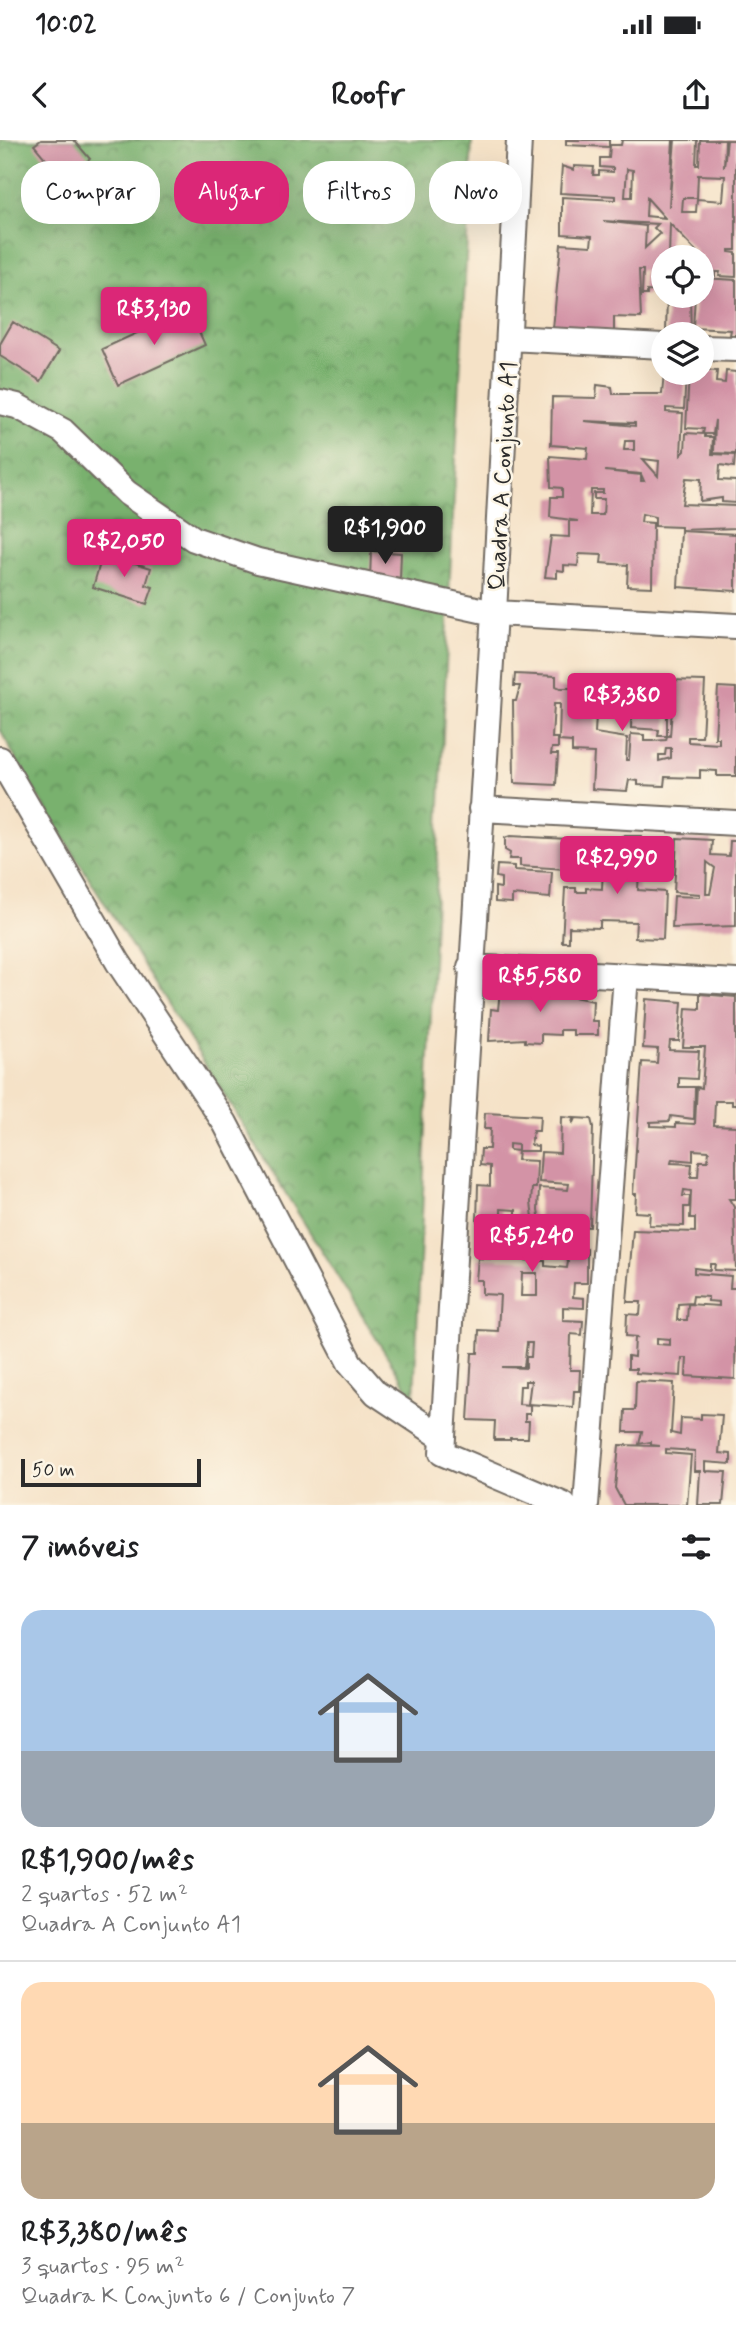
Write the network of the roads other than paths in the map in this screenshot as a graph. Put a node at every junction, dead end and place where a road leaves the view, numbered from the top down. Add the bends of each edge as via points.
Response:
1 (519, 140) edge
2 (509, 338) junction
3 (651, 345) edge
4 (714, 348) edge
5 (736, 349) edge
6 (0, 402) edge
7 (494, 613) junction
8 (736, 626) edge
9 (0, 759) edge
10 (481, 809) junction
11 (736, 823) edge
12 (470, 967) junction
13 (626, 976) junction
14 (736, 982) edge
15 (442, 1445) junction
16 (564, 1505) edge
17 (586, 1505) edge

1 - 2 street, Quadra A Conjunto A1
2 - 3 street
2 - 7 street, Quadra A Conjunto A1
4 - 5 street
6 - 7 street via 63,431 127,493 194,538 258,561
7 - 8 street
7 - 10 street, Quadra A Conjunto A1
9 - 15 street via 118,962 225,1123 350,1363 376,1393
10 - 11 street
10 - 12 street, Quadra A Conjunto A1
12 - 13 street
12 - 15 street, Quadra A Conjunto A1
13 - 14 street
13 - 17 street
15 - 16 street

